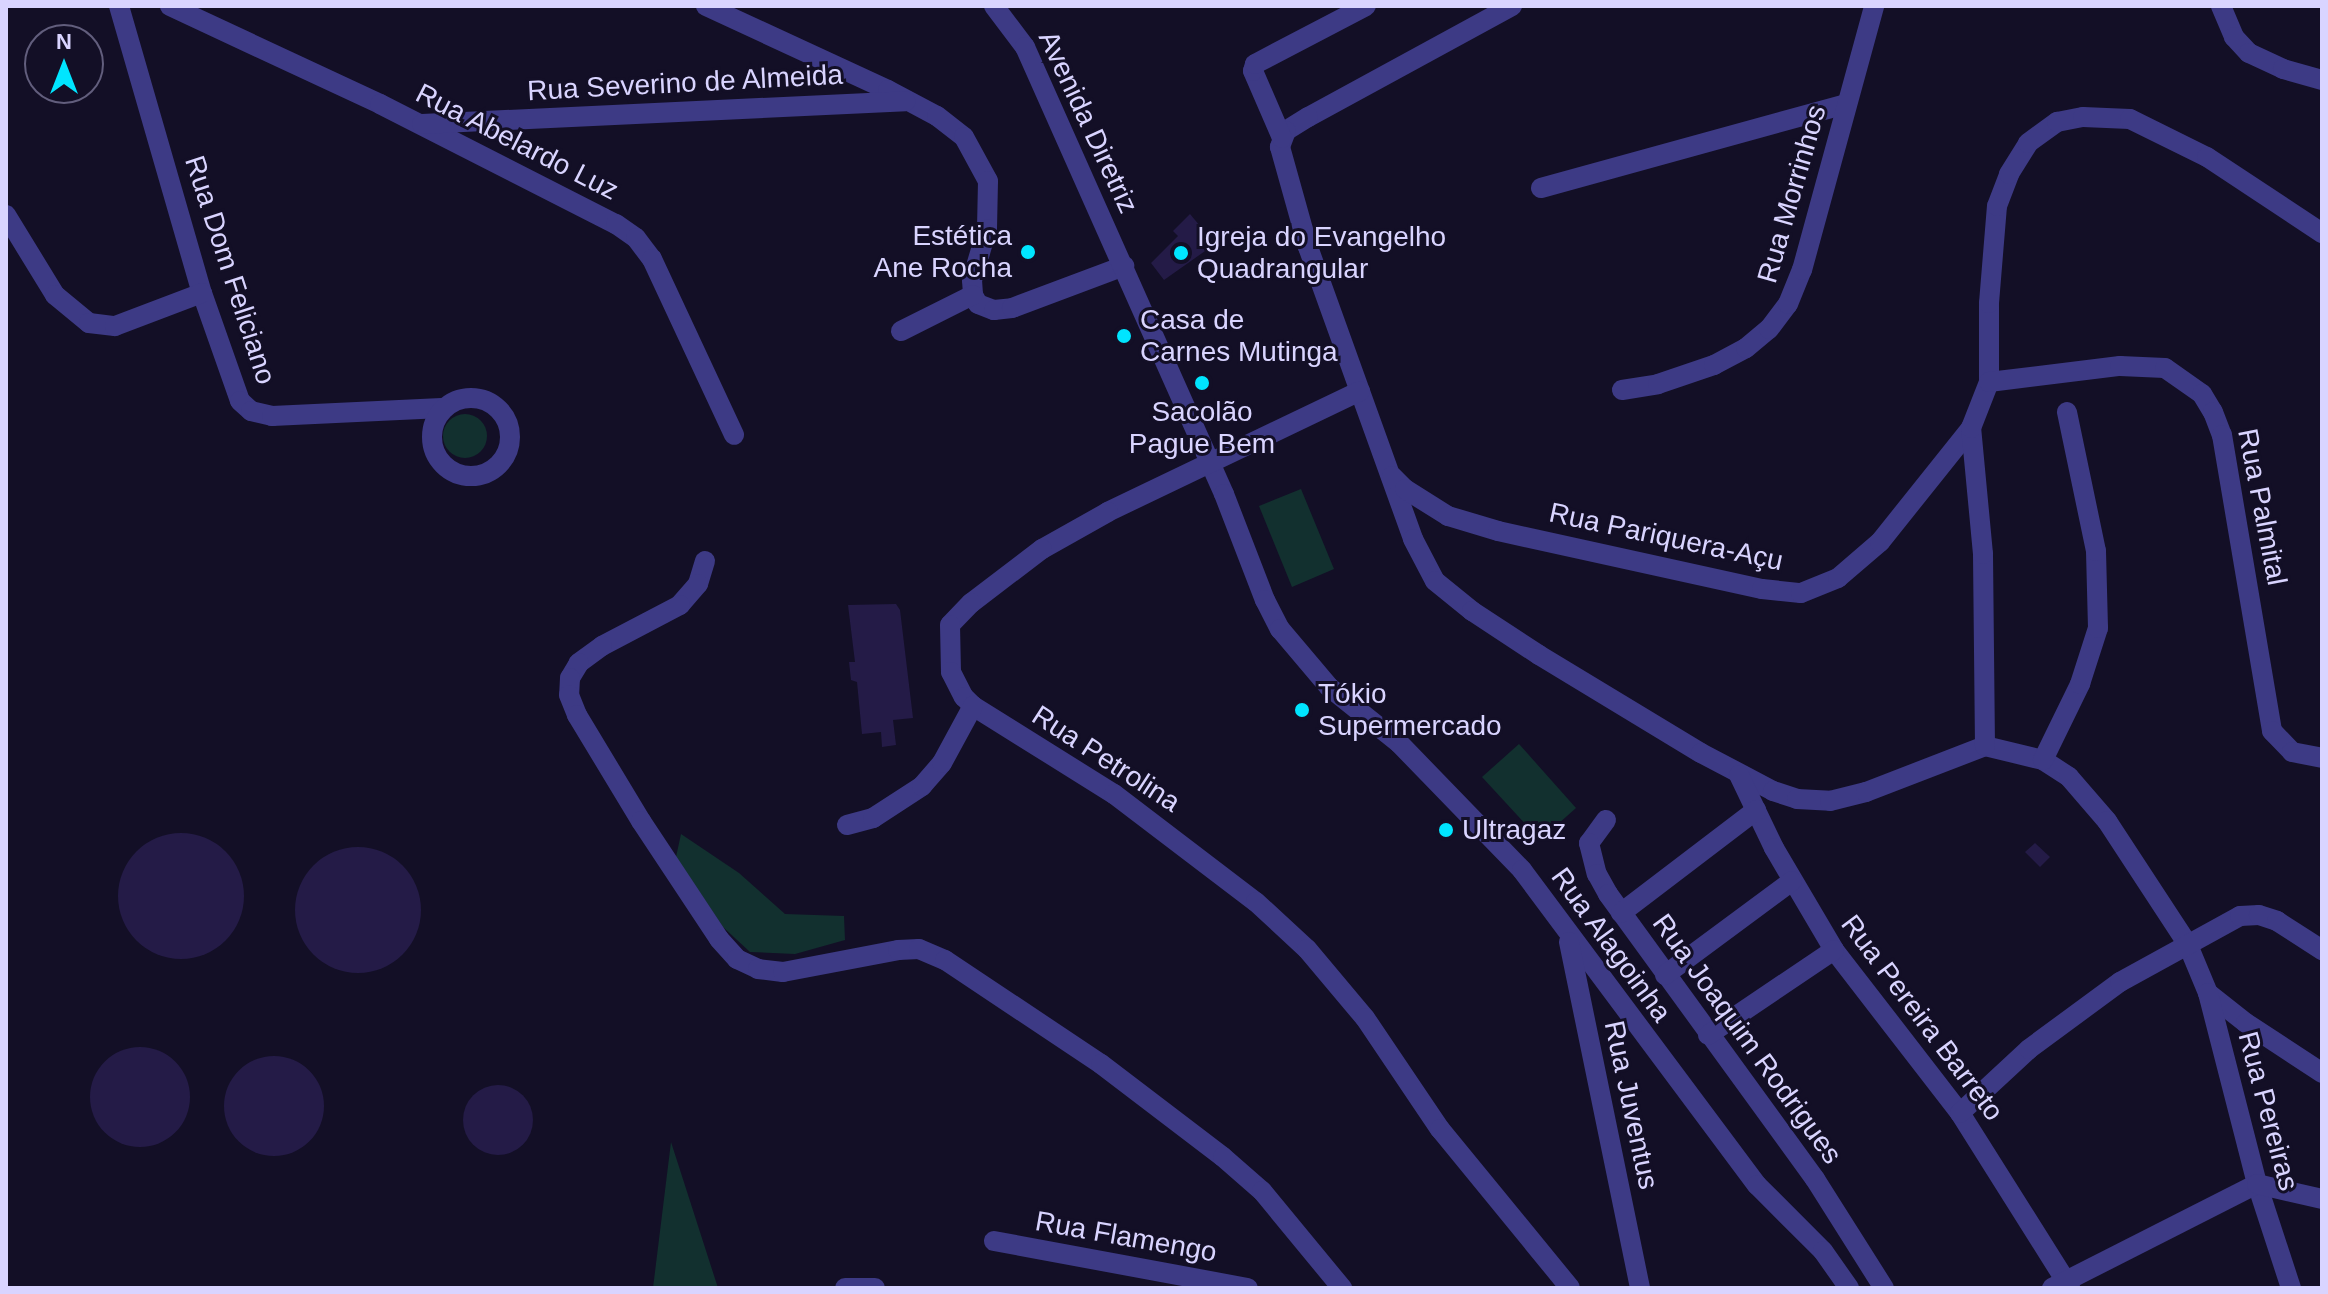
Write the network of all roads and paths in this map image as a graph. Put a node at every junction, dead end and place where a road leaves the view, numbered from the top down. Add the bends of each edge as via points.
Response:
1 (119, 6) edge
2 (170, 6) edge
3 (706, 6) edge
4 (994, 6) edge
5 (1366, 6) edge
6 (1512, 6) edge
7 (1874, 6) edge
8 (2222, 9) edge
9 (2322, 80) edge
10 (907, 101) junction
11 (1847, 104) junction
12 (418, 124) junction
13 (1282, 138) junction
14 (1541, 188) dead end
15 (6, 215) edge
16 (2322, 233) edge
17 (1124, 266) junction
18 (202, 293) junction
19 (973, 295) junction
20 (901, 331) dead end
21 (1989, 382) junction
22 (1622, 390) dead end
23 (1360, 391) junction
24 (442, 408) dead end
25 (2067, 412) dead end
26 (1971, 428) junction
27 (734, 435) dead end
28 (1210, 464) junction
29 (1391, 475) junction
30 (705, 561) dead end
31 (973, 706) junction
32 (1985, 746) junction
33 (2322, 758) edge
34 (2043, 760) junction
35 (1739, 775) junction
36 (1756, 810) junction
37 (1606, 820) dead end
38 (847, 825) dead end
39 (1792, 881) junction
40 (1621, 913) junction
41 (1567, 934) junction
42 (2188, 945) junction
43 (1834, 950) junction
44 (2322, 950) edge
45 (1665, 975) junction
46 (2208, 993) junction
47 (1708, 1035) junction
48 (2322, 1073) edge
49 (1960, 1113) junction
50 (2257, 1184) junction
51 (2322, 1199) edge
52 (1849, 1232) junction
53 (994, 1241) dead end
54 (1823, 1251) junction
55 (2062, 1285) edge
56 (845, 1288) edge
57 (875, 1288) edge
58 (1248, 1288) edge
59 (1342, 1288) edge
60 (1570, 1288) edge
61 (1640, 1288) edge
62 (1849, 1288) edge
63 (1884, 1288) edge
64 (2291, 1288) edge

1 - 18 street, Rua Dom Feliciano
2 - 12 street, Rua Abelardo Luz
3 - 10 street
4 - 17 street, Avenida Diretriz via 1025,47
5 - 13 street via 1255,64 1253,71
6 - 13 street via 1308,117
7 - 11 street, Rua Morrinhos
8 - 9 street via 2234,37 2249,53
10 - 12 street, Rua Severino de Almeida
10 - 19 street via 964,137 988,181 990,205
11 - 14 street
11 - 22 street, Rua Morrinhos via 1802,270 1788,304 1769,329 1714,365
12 - 27 street, Rua Abelardo Luz via 636,238 652,259
13 - 23 street via 1281,156 1308,247
15 - 18 street via 55,295 89,323 115,326
16 - 21 street via 2207,157 2130,119 2057,122 2028,143 1997,206
17 - 19 street via 1012,308 986,307
17 - 28 street, Rua Alagoinha
18 - 24 street, Rua Dom Feliciano via 226,368 240,401 251,411 295,416
19 - 20 street
21 - 26 street
21 - 33 street, Rua Palmital via 2120,366 2165,368 2202,394 2222,435 2272,731 2292,752
23 - 28 street, Rua Petrolina
23 - 29 street
25 - 34 street via 2096,551 2098,628 2080,684
26 - 29 street, Rua Pariquera-Açu via 1880,542 1838,578 1801,593 1498,531 1448,516
26 - 32 street via 1983,554
28 - 31 street, Rua Petrolina via 1042,549 971,603 950,625 948,644 951,672
28 - 41 street, Rua Alagoinha via 1265,600 1301,658 1439,781 1522,870
29 - 35 street via 1423,562 1448,594
30 - 59 street via 698,584 680,605 579,663 570,678 569,695 641,821 719,939 737,959 783,972 898,950 919,949 945,960 1101,1064 1223,1157 1262,1191
31 - 38 street via 942,763 922,786 873,818
31 - 60 street, Rua Petrolina via 1126,803 1256,902 1307,949 1365,1018 1440,1129
32 - 34 street
32 - 35 street via 1830,801 1797,799
34 - 42 street, Rua Pereiras via 2069,777 2107,821
35 - 36 street, Rua Pereira Barreto
36 - 39 street, Rua Pereira Barreto
36 - 40 street
37 - 40 street, Rua Joaquim Rodrigues via 1593,833 1590,856
39 - 43 street, Rua Pereira Barreto
39 - 45 street
40 - 45 street, Rua Joaquim Rodrigues
41 - 54 street, Rua Alagoinha via 1757,1185
41 - 61 street, Rua Juventus
42 - 44 street via 2240,916 2259,915
42 - 46 street, Rua Pereiras
42 - 49 street via 2078,1011
43 - 47 street
43 - 49 street, Rua Pereira Barreto
45 - 47 street, Rua Joaquim Rodrigues
46 - 48 street
46 - 50 street, Rua Pereiras
47 - 52 street, Rua Joaquim Rodrigues
49 - 55 street, Rua Pereira Barreto
50 - 51 street
50 - 55 street
50 - 64 street, Rua Pereiras
52 - 54 street
52 - 63 street, Rua Joaquim Rodrigues
53 - 58 street, Rua Flamengo
54 - 62 street, Rua Alagoinha
56 - 57 street

